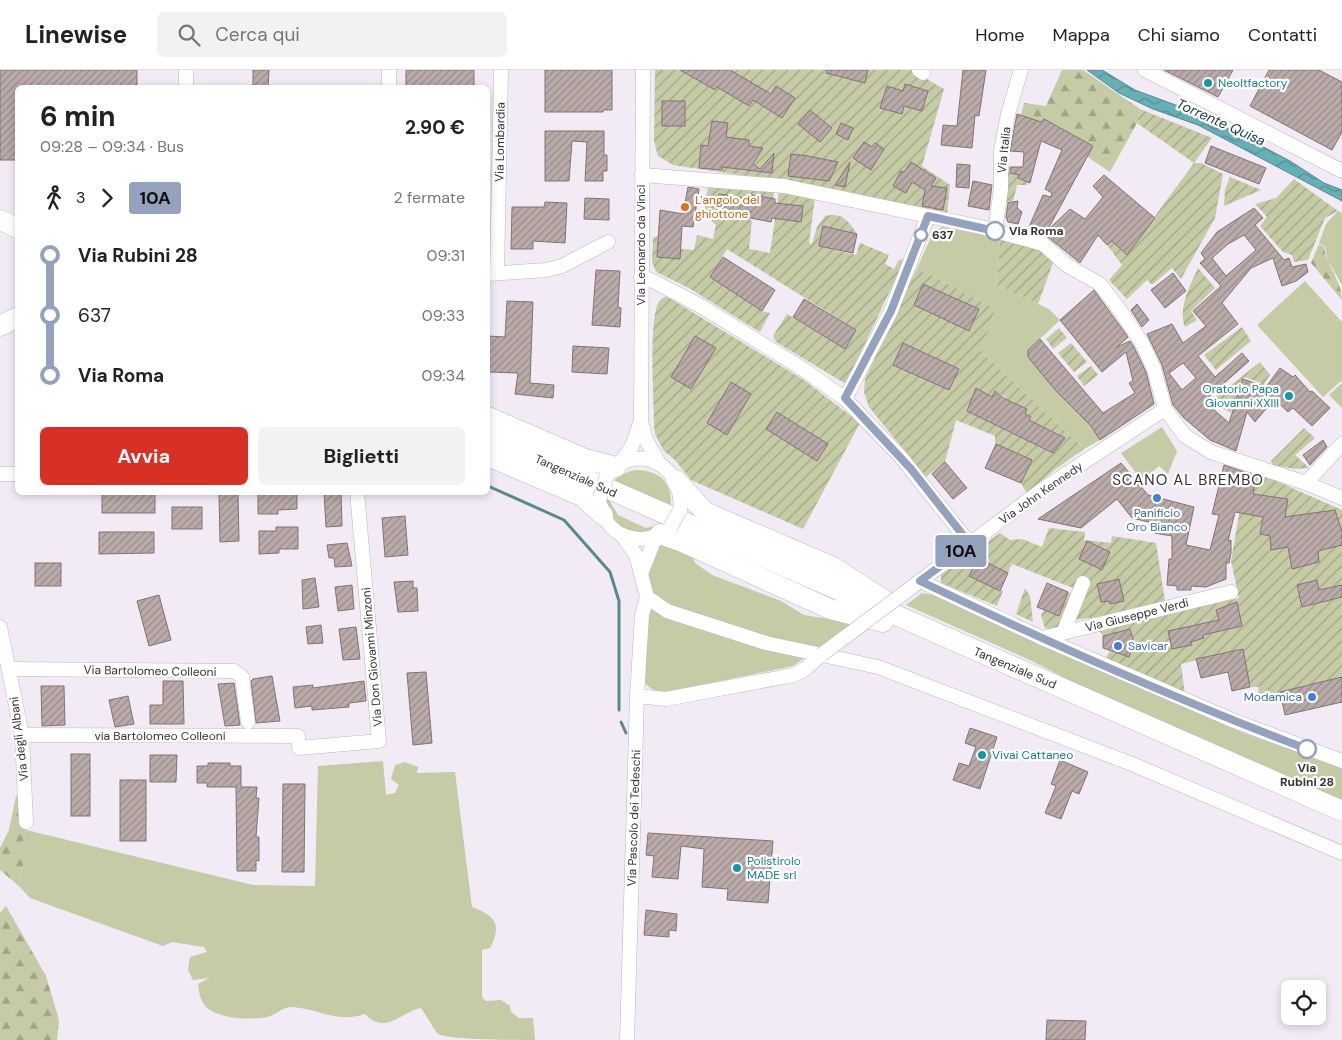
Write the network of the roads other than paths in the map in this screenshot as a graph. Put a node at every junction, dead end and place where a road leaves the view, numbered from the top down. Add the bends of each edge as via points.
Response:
1 (186, 70) edge
2 (389, 70) edge
3 (502, 70) edge
4 (643, 70) edge
5 (1021, 70) edge
6 (1145, 70) edge
7 (186, 85) edge
8 (389, 85) edge
9 (494, 125) edge
10 (1342, 171) edge
11 (642, 175) junction
12 (928, 216) junction
13 (0, 220) edge
14 (15, 227) edge
15 (0, 231) edge
16 (995, 231) junction
17 (15, 236) edge
18 (608, 242) dead end
19 (492, 274) edge
20 (641, 277) junction
21 (15, 318) edge
22 (0, 326) edge
23 (845, 398) junction
24 (1165, 409) junction
25 (490, 418) edge
26 (641, 421) junction
27 (490, 437) edge
28 (1342, 444) edge
29 (490, 457) edge
30 (659, 464) junction
31 (616, 468) junction
32 (0, 474) edge
33 (15, 474) edge
34 (1306, 483) junction
35 (678, 489) junction
36 (357, 495) edge
37 (1342, 498) edge
38 (602, 509) junction
39 (668, 528) junction
40 (622, 535) junction
41 (970, 544) junction
42 (641, 575) junction
43 (920, 581) junction
44 (1083, 583) dead end
45 (1231, 592) dead end
46 (647, 597) junction
47 (896, 617) junction
48 (0, 627) edge
49 (1063, 633) junction
50 (1042, 638) junction
51 (821, 655) junction
52 (10, 669) junction
53 (637, 696) junction
54 (248, 722) dead end
55 (22, 735) junction
56 (299, 742) joint
57 (1342, 761) edge
58 (1342, 811) edge
59 (26, 822) dead end
60 (1342, 853) edge
61 (627, 1040) edge

1 - 7 street
2 - 8 street
3 - 9 street, Via Lombardia
4 - 11 street, Via Leonardo da Vinci
5 - 16 street, Via Italia via 1001,151 1001,189
6 - 10 street
9 - 19 street, Via Lombardia
11 - 12 street via 784,186
11 - 20 street, Via Leonardo da Vinci
12 - 16 street
12 - 23 street via 891,311
13 - 14 highway
15 - 17 highway
16 - 24 street via 1042,244 1068,266 1100,284 1142,343 1154,368
18 - 19 street via 562,266
20 - 23 street via 699,304
20 - 26 street, Via Leonardo da Vinci
21 - 22 highway
23 - 41 street via 906,462
24 - 34 street via 1185,436 1211,452
24 - 41 street, Via John Kennedy via 1043,489
25 - 31 highway via 585,459
26 - 30 street, Via Leonardo da Vinci via 646,440
26 - 31 street, Via Leonardo da Vinci via 632,446
27 - 39 highway, Tangenziale Sud
28 - 34 street
29 - 38 highway via 582,496
30 - 31 street via 636,459
30 - 35 street
31 - 38 street, bridge via 603,484
32 - 33 street
34 - 37 street
35 - 39 street, bridge via 680,510
35 - 47 highway via 705,512 848,575 892,606
36 - 56 street, Via Don Giovanni Minzoni via 379,741
38 - 40 street via 610,526
39 - 40 street via 635,540
39 - 42 street
39 - 47 highway, Tangenziale Sud
39 - 47 highway via 680,541 830,609 885,623
40 - 42 street via 635,551
41 - 43 street, Via John Kennedy
42 - 46 street
43 - 50 street
43 - 51 street, Via John Kennedy, bridge
44 - 49 street
45 - 49 street, Via Giuseppe Verdi
46 - 51 street via 667,611 766,644
46 - 53 street, Via Pascolo dei Tedeschi via 642,615
47 - 58 highway, Tangenziale Sud
48 - 52 street, Via degli Albani
49 - 50 street, Via Giuseppe Verdi
50 - 57 street via 1232,720
51 - 53 street, Via John Kennedy via 794,675 666,699
51 - 60 street via 878,667 1132,764
52 - 54 street, Via Bartolomeo Colleoni via 234,671 242,677
52 - 55 street, Via degli Albani
53 - 61 street, Via Pascolo dei Tedeschi
55 - 56 street, via Bartolomeo Colleoni
55 - 59 street, Via degli Albani

